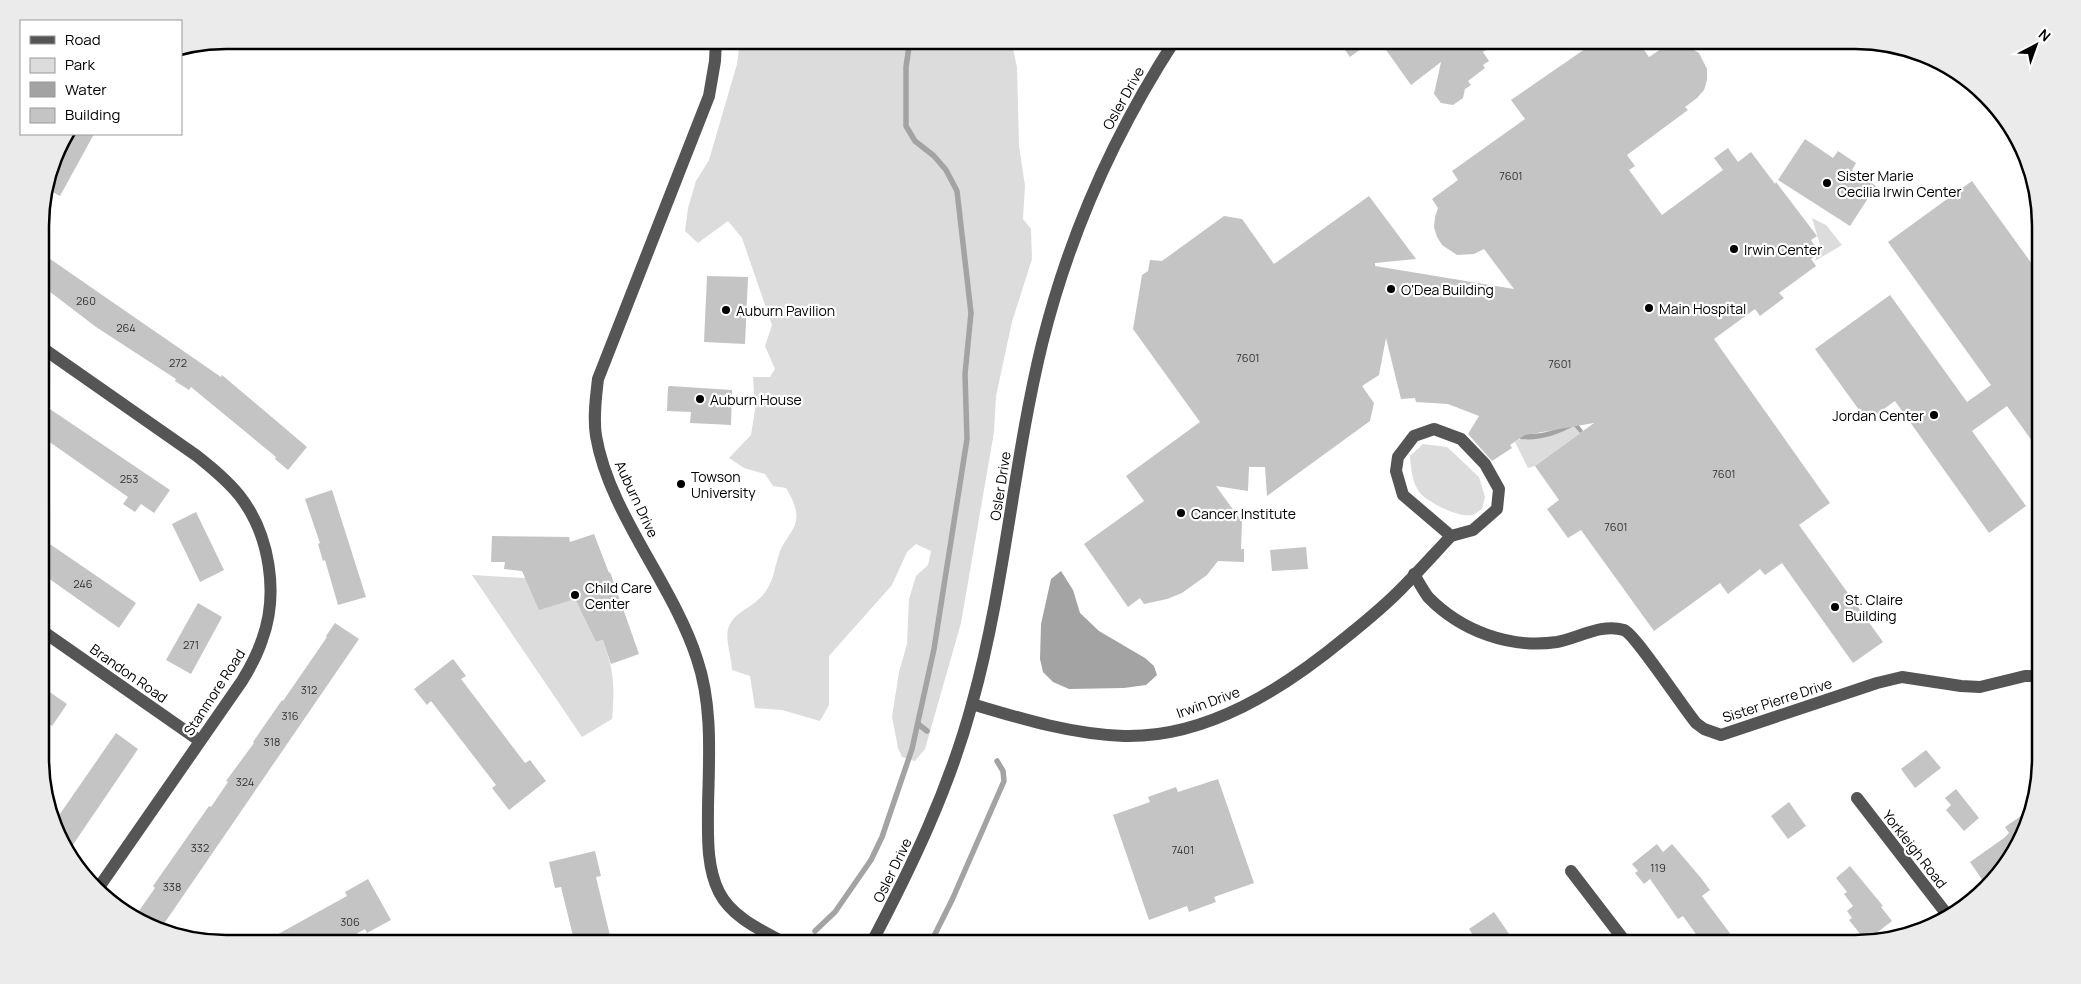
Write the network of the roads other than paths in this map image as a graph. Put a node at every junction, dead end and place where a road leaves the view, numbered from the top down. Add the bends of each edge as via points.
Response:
1 (716, 49) edge
2 (1169, 49) edge
3 (49, 353) edge
4 (1451, 536) junction
5 (1414, 574) junction
6 (49, 636) edge
7 (2032, 676) edge
8 (972, 704) junction
9 (200, 741) junction
10 (1857, 798) dead end
11 (1571, 871) dead end
12 (101, 883) edge
13 (1944, 911) edge
14 (770, 935) edge
15 (876, 935) edge
16 (1620, 935) edge

1 - 14 street, Auburn Drive via 709,96 598,379 596,434 616,498 680,619 702,676 709,747 708,837 719,893 751,925
2 - 8 street, Osler Drive via 1118,136 1059,280 1033,385 994,609
3 - 9 street, Stanmore Road via 221,476 240,496 263,540 271,592 263,638 242,681
4 - 4 street via 1473,530 1496,509 1499,490 1485,464 1461,440 1434,428 1414,436 1398,457 1396,471 1403,495
4 - 5 street, Irwin Drive
5 - 7 street, Sister Pierre Drive via 1428,596 1460,624 1496,638 1557,642 1611,628 1630,633 1696,723 1721,735 1902,677 1980,687
5 - 8 street, Irwin Drive via 1364,623 1283,685 1237,709 1183,728 1146,735 1093,733 1051,726
6 - 9 street, Brandon Road
8 - 15 street, Osler Drive via 952,770 929,829
9 - 12 street, Stanmore Road
10 - 13 street, Yorkleigh Road
11 - 16 street

